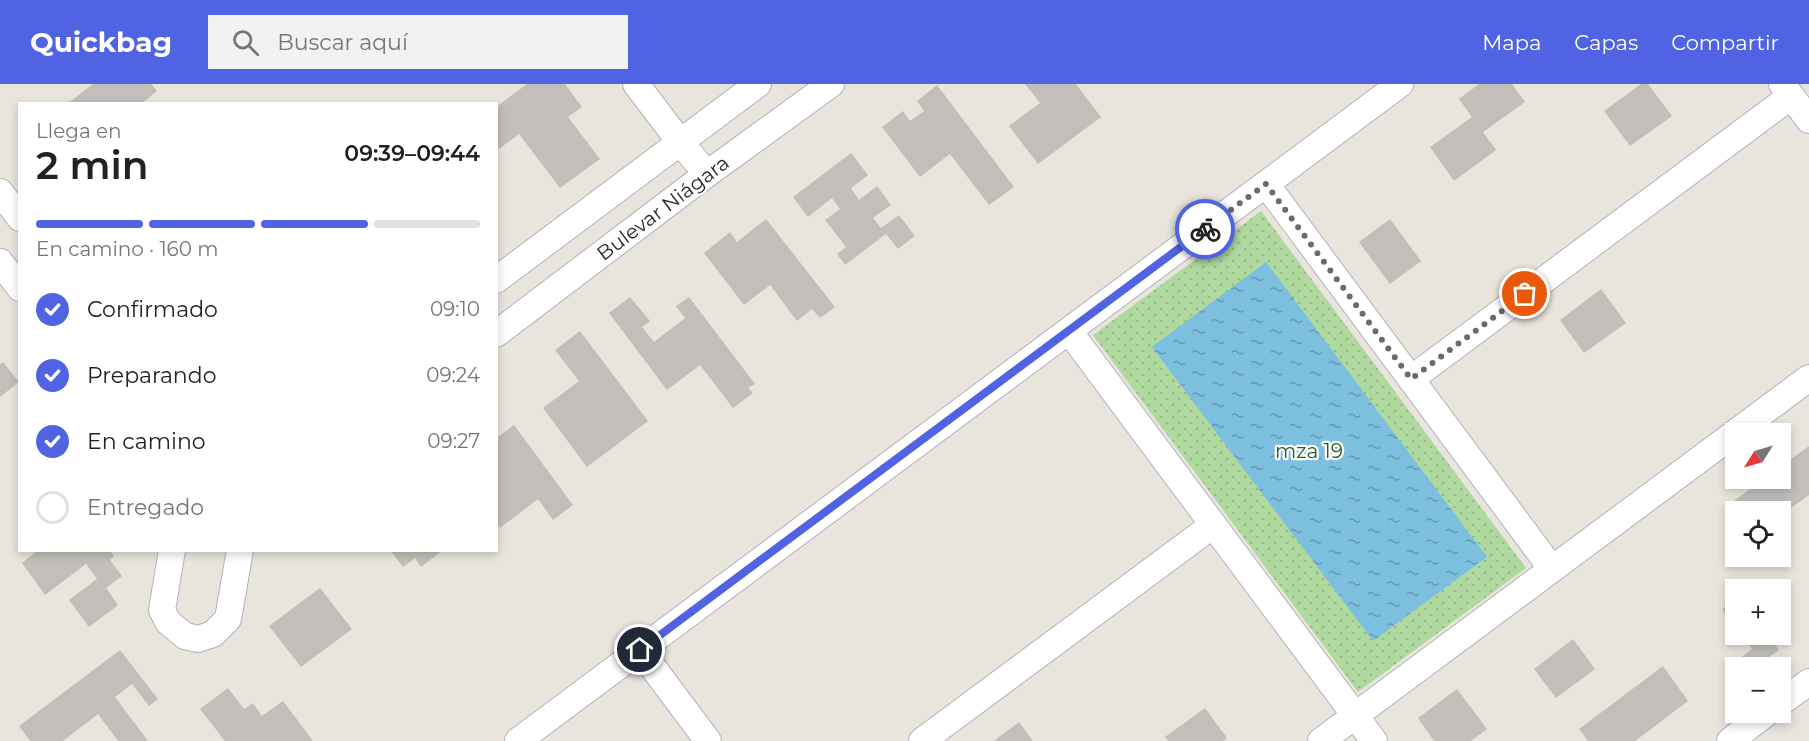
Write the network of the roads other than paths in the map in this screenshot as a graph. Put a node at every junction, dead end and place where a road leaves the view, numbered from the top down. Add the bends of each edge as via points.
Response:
1 (636, 84) edge
2 (758, 84) edge
3 (831, 84) edge
4 (1400, 84) edge
5 (1787, 90) edge
6 (1809, 120) edge
7 (680, 142) junction
8 (707, 174) junction
9 (1266, 184) junction
10 (0, 192) edge
11 (18, 215) edge
12 (0, 262) edge
13 (498, 278) edge
14 (18, 285) edge
15 (1069, 331) junction
16 (498, 332) edge
17 (1809, 378) edge
18 (1411, 379) junction
19 (1213, 525) junction
20 (172, 552) edge
21 (240, 552) edge
22 (1552, 570) junction
23 (640, 650) junction
24 (1809, 682) edge
25 (1791, 695) edge
26 (1355, 716) junction
27 (1754, 723) edge
28 (518, 741) edge
29 (708, 741) edge
30 (922, 741) edge
31 (1321, 741) edge
32 (1374, 741) edge
33 (1730, 741) edge

1 - 7 street
2 - 7 street
3 - 8 street, Bulevar Niágara
4 - 9 street
5 - 6 street
5 - 18 street
7 - 8 street
7 - 13 street
8 - 16 street, Bulevar Niágara
9 - 15 street
9 - 18 street
10 - 11 street
12 - 14 street
15 - 19 street
15 - 23 street
17 - 22 street
18 - 22 street
19 - 26 street
19 - 30 street
20 - 21 street via 162,609 168,622 185,636 198,639 213,633 228,619
22 - 26 street
23 - 28 street
23 - 29 street
24 - 25 street
26 - 31 street
26 - 32 street
27 - 33 street

